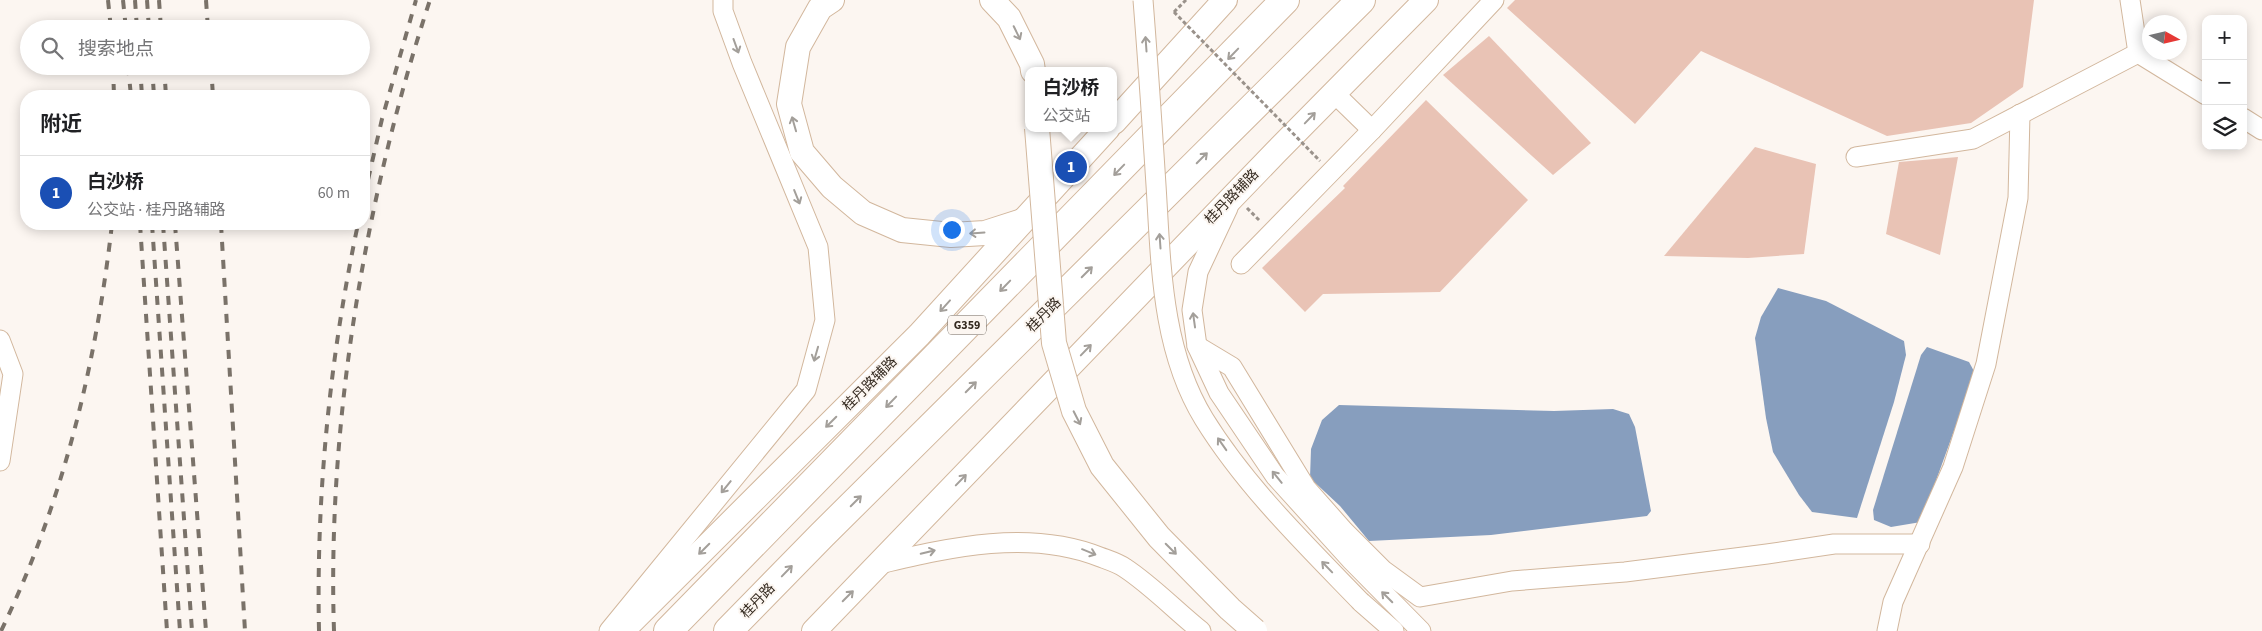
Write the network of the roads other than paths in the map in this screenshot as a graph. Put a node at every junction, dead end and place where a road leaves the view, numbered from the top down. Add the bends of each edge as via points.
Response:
1 (722, 0) edge
2 (832, 0) edge
3 (992, 0) edge
4 (1143, 0) edge
5 (1225, 0) edge
6 (1285, 0) edge
7 (1361, 0) edge
8 (1426, 0) edge
9 (1493, 0) edge
10 (2130, 0) edge
11 (2138, 53) junction
12 (1032, 67) edge
13 (1334, 93) junction
14 (2202, 93) edge
15 (2020, 114) junction
16 (1117, 119) edge
17 (2247, 121) edge
18 (1372, 130) junction
19 (2262, 130) edge
20 (1037, 132) edge
21 (1104, 132) edge
22 (1856, 157) dead end
23 (1234, 195) junction
24 (1024, 221) junction
25 (1241, 264) dead end
26 (0, 340) edge
27 (1197, 346) junction
28 (0, 461) edge
29 (1920, 544) junction
30 (880, 564) junction
31 (609, 631) edge
32 (622, 631) edge
33 (668, 631) edge
34 (728, 631) edge
35 (814, 631) edge
36 (1201, 631) edge
37 (1254, 631) edge
38 (1394, 631) edge
39 (1421, 631) edge
40 (1887, 631) edge

1 -> 31 street via 742,63 818,247 825,320 806,390
24 -> 2 main road via 985,233 951,235 902,230 863,213 832,187 802,152 789,104 798,47 820,8
3 -> 12 main road via 1010,18
38 -> 4 street, bridge via 1309,548 1239,469 1203,418 1179,363 1163,296
5 - 16 main road
6 -> 33 highway, G359
34 -> 7 highway, 桂丹路
8 - 13 main road, 桂丹路辅路
9 - 18 street
10 - 11 street
11 - 14 street
11 - 15 street
13 - 18 street
23 -> 13 main road, 桂丹路辅路
15 - 22 street via 1973,138
15 - 29 street via 2018,198 1986,364 1954,467
17 - 19 street
18 - 25 street
20 -> 37 main road, bridge via 1054,343 1074,411 1102,466 1159,537
21 - 24 main road, 桂丹路辅路
27 -> 23 street via 1192,310 1198,272
30 -> 23 main road, 桂丹路辅路
24 -> 32 main road, 桂丹路辅路 via 919,335
26 - 28 street via 13,374
27 - 29 street via 1232,367 1306,488 1344,531 1383,570 1420,597 1512,581 1625,572 1834,544
39 -> 27 street via 1352,562 1275,476 1219,393
29 - 40 street via 1893,602
35 -> 30 main road, 桂丹路辅路
30 -> 36 street via 949,547 1015,542 1079,548 1124,567

